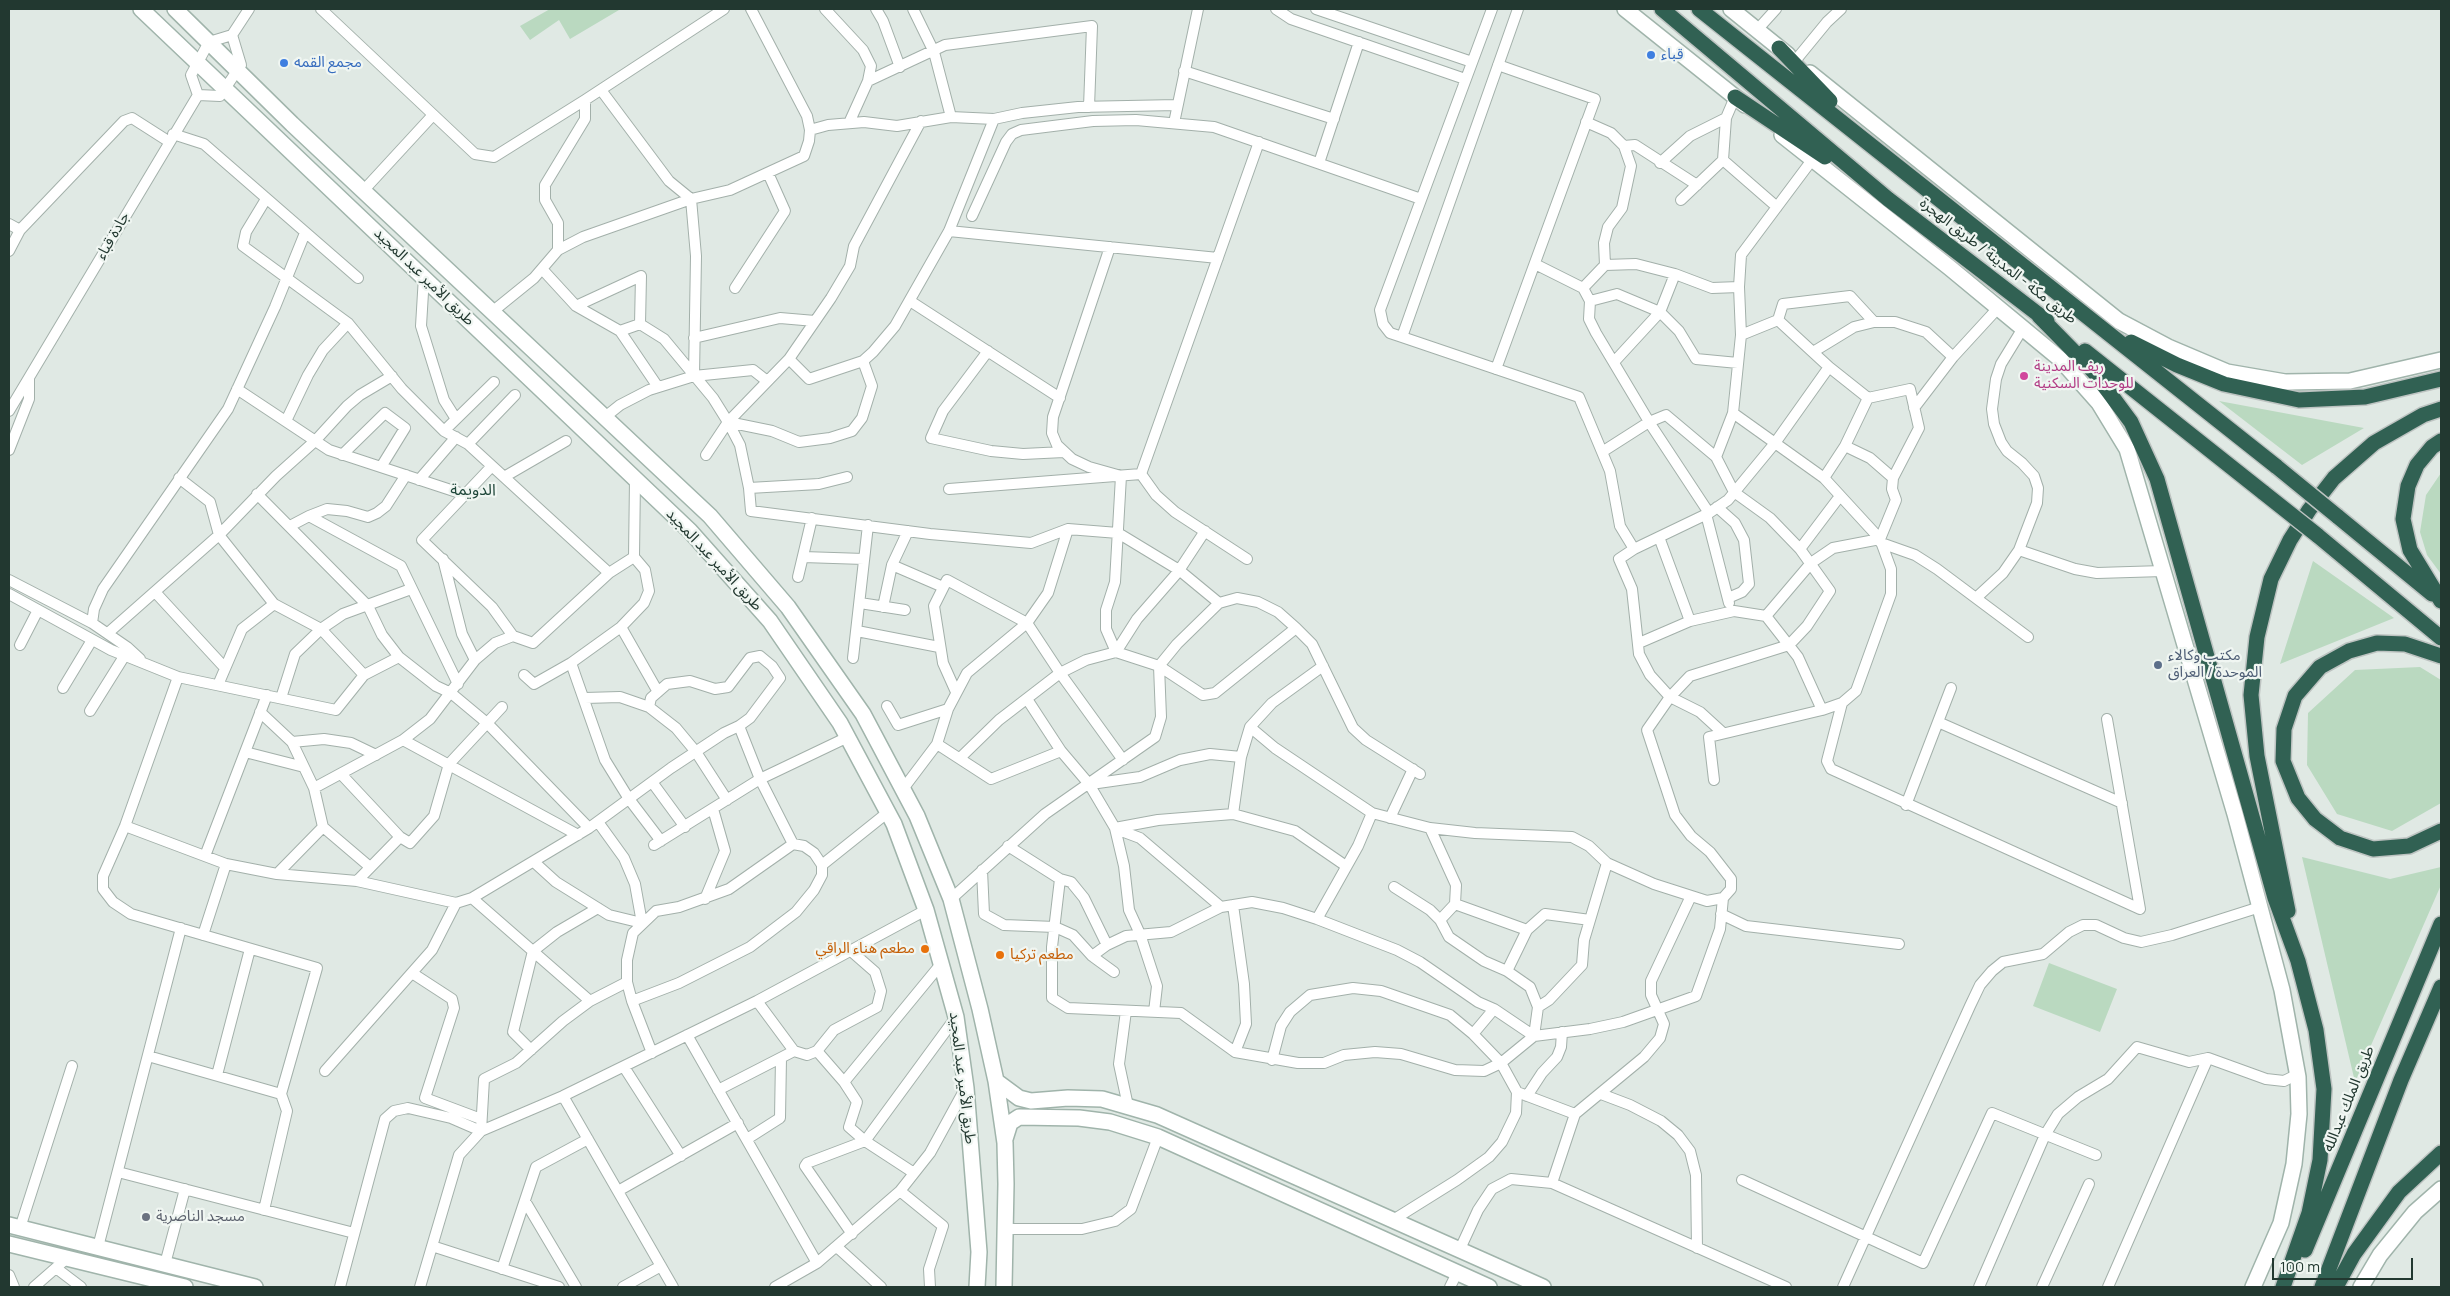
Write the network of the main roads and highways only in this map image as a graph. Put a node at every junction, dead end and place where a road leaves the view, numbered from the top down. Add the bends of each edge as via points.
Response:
1 (141, 9) edge
2 (176, 9) edge
3 (1625, 9) edge
4 (1662, 9) edge
5 (1699, 9) edge
6 (1733, 9) edge
7 (1779, 48) junction
8 (1735, 97) junction
9 (1867, 141) junction
10 (1888, 198) junction
11 (403, 229) junction
12 (389, 243) junction
13 (2039, 316) junction
14 (2101, 327) junction
15 (2441, 360) edge
16 (2441, 379) edge
17 (2441, 409) edge
18 (2441, 441) edge
19 (2441, 601) edge
20 (2441, 638) edge
21 (2441, 656) edge
22 (2441, 832) edge
23 (2441, 924) edge
24 (2298, 960) junction
25 (2441, 987) edge
26 (996, 1081) junction
27 (1005, 1143) junction
28 (2441, 1153) edge
29 (2441, 1189) edge
30 (14, 1226) edge
31 (9, 1244) edge
32 (185, 1287) edge
33 (255, 1287) edge
34 (978, 1287) edge
35 (1004, 1287) edge
36 (1489, 1287) edge
37 (1543, 1287) edge
38 (2253, 1287) edge
39 (2283, 1287) edge
40 (2288, 1287) edge
41 (2322, 1287) edge
42 (2336, 1287) edge
43 (2361, 1287) edge

1 - 12 main road, طريق الأمير عبد المجيد
2 - 11 main road, طريق الأمير عبد المجيد via 243,78
3 - 8 main road
4 - 10 highway, طريق مكة - المدينة / طريق الهجرة
5 - 9 highway, طريق مكة - المدينة / طريق الهجرة
6 - 7 main road
7 - 9 highway
7 - 15 main road via 2119,320 2168,347 2227,372 2285,382 2350,381
8 - 10 highway
8 - 38 main road via 2060,359 2099,402 2127,449 2260,907 2282,990 2298,1074 2299,1114 2294,1164 2281,1223
9 - 14 highway, طريق مكة - المدينة / طريق الهجرة
10 - 13 highway, طريق مكة - المدينة / طريق الهجرة
11 - 12 main road
11 - 26 main road, طريق الأمير عبد المجيد via 710,516 788,607 863,714 917,816 951,899
12 - 34 main road, طريق الأمير عبد المجيد via 690,531 770,621 848,738 887,813 926,910 956,1017 966,1088 979,1252
13 - 20 highway, طريق مكة - المدينة / طريق الهجرة, bridge via 2317,535
13 - 24 highway via 2094,372 2131,422 2157,479 2275,898
14 - 16 highway via 2177,365 2224,384 2299,400 2365,397
14 - 19 highway, طريق مكة - المدينة / طريق الهجرة, bridge
17 - 24 highway via 2423,415 2374,443 2334,478 2299,525 2271,578 2257,637 2251,695 2257,756
18 - 19 highway via 2416,465 2408,486 2404,519 2410,550
21 - 22 highway via 2405,644 2377,643 2349,651 2320,667 2295,696 2284,729 2283,761 2298,798 2315,820 2340,838 2373,849 2409,846
23 - 40 highway, طريق الملك عبدالله
24 - 39 highway via 2316,1030 2324,1089 2320,1160 2308,1213
25 - 41 highway
26 - 27 main road, طريق الأمير عبد المجيد
26 - 37 main road via 1019,1098 1031,1101 1102,1099 1157,1115
27 - 35 main road, طريق الأمير عبد المجيد
27 - 36 main road via 1010,1123 1019,1118 1034,1116 1110,1122 1158,1137
28 - 42 highway via 2399,1192 2354,1254
29 - 43 main road via 2415,1212 2380,1255
30 - 33 main road
31 - 32 main road via 61,1264

